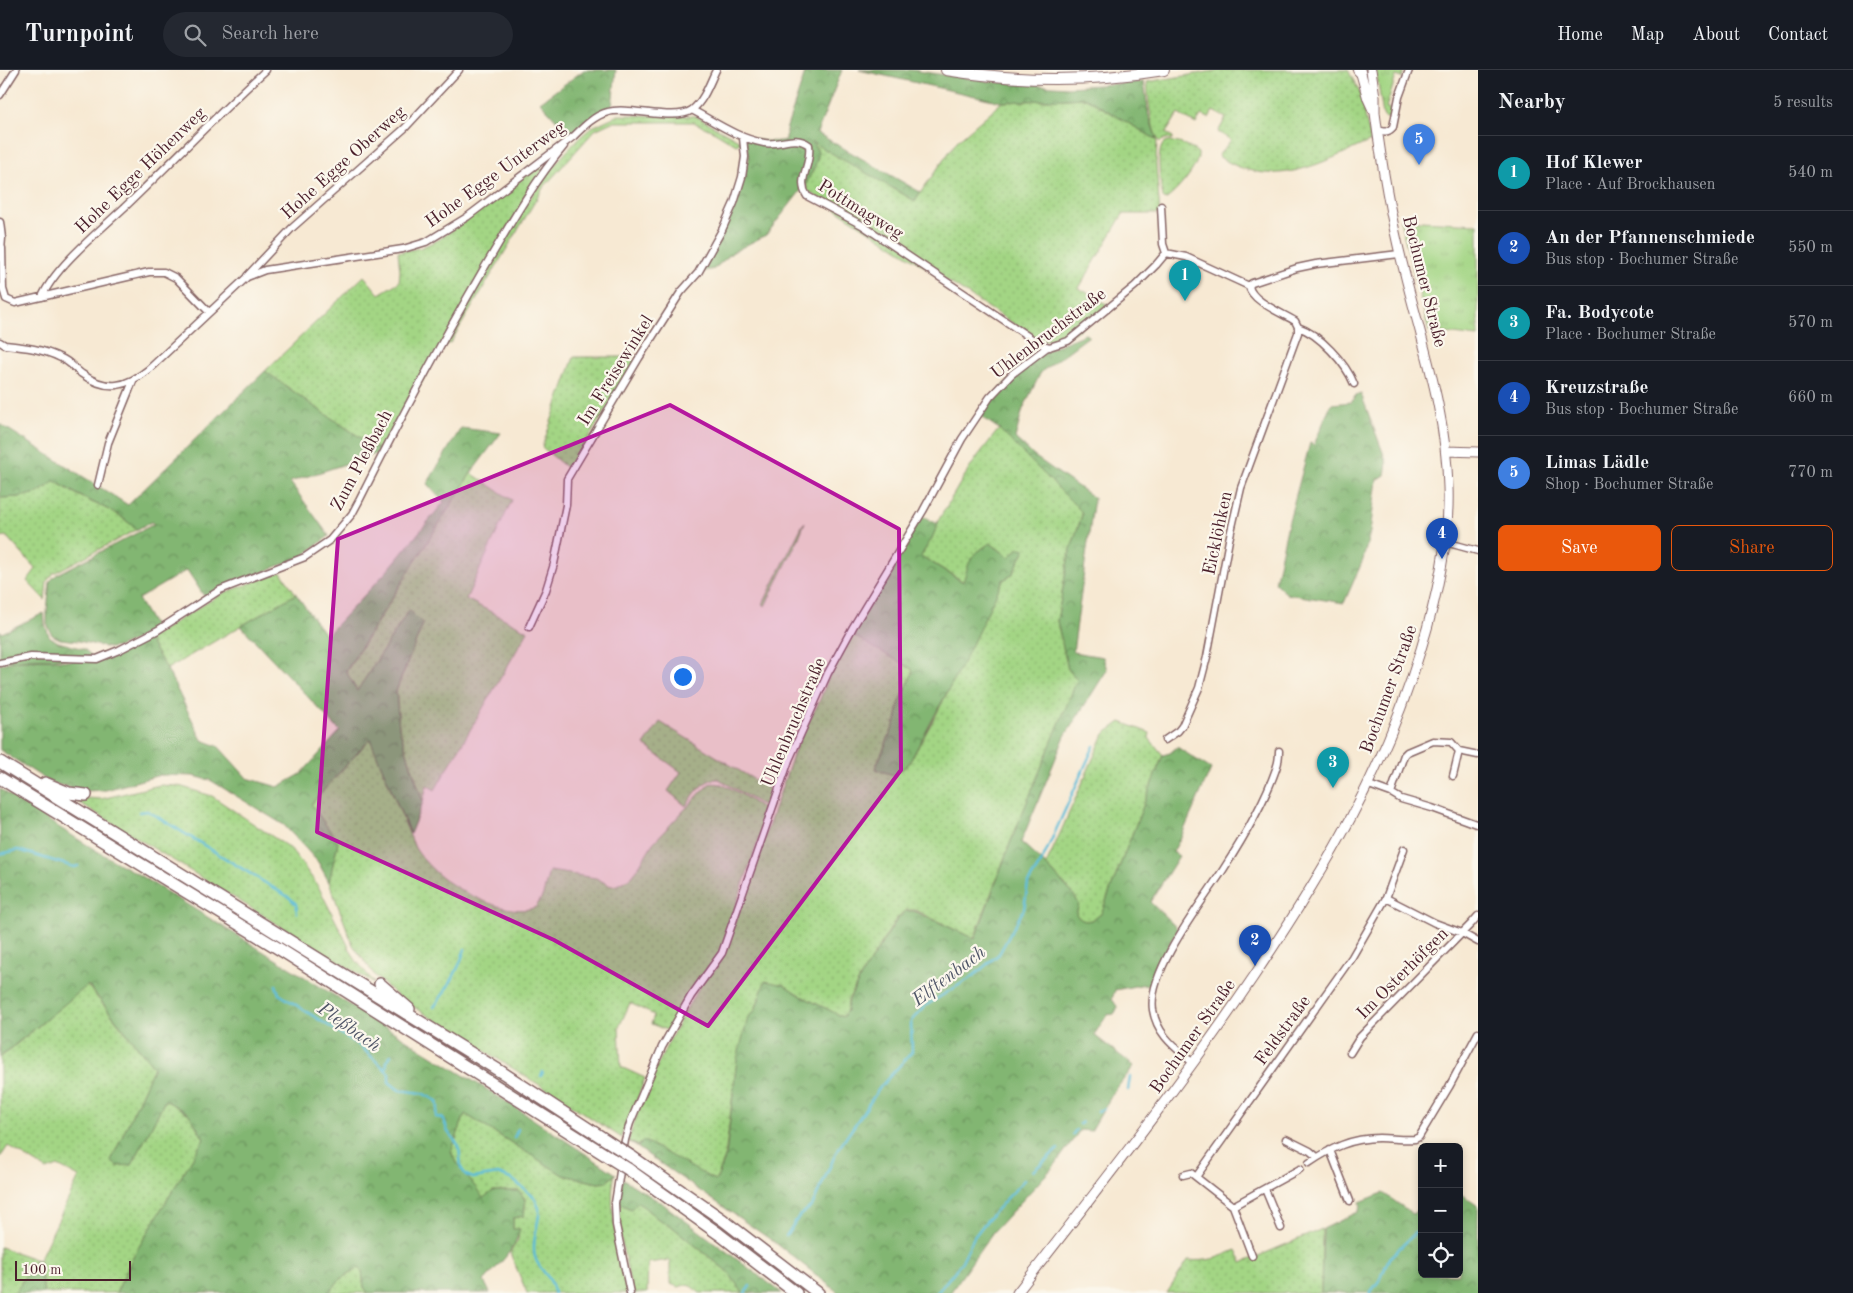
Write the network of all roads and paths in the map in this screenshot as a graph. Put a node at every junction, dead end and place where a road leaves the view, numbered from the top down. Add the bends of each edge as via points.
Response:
1 (16, 70) edge
2 (266, 70) edge
3 (459, 70) edge
4 (716, 70) edge
5 (946, 70) edge
6 (1164, 70) edge
7 (1362, 70) edge
8 (1409, 70) edge
9 (0, 95) edge
10 (692, 110) junction
11 (1377, 130) junction
12 (574, 136) junction
13 (742, 138) junction
14 (1161, 206) dead end
15 (0, 222) edge
16 (1, 251) edge
17 (1166, 253) junction
18 (1400, 254) junction
19 (246, 277) junction
20 (1249, 286) junction
21 (42, 297) junction
22 (208, 312) junction
23 (1298, 327) junction
24 (0, 342) edge
25 (1050, 347) junction
26 (133, 381) junction
27 (1354, 384) dead end
28 (1446, 451) junction
29 (1478, 452) edge
30 (98, 484) dead end
31 (1445, 542) junction
32 (1478, 551) edge
33 (529, 627) dead end
34 (0, 663) edge
35 (1165, 740) dead end
36 (1279, 751) dead end
37 (1458, 751) junction
38 (1478, 755) edge
39 (0, 762) edge
40 (1453, 776) dead end
41 (0, 778) edge
42 (1369, 785) junction
43 (1391, 793) junction
44 (86, 795) dead end
45 (1476, 824) dead end
46 (1404, 849) dead end
47 (1386, 898) junction
48 (1478, 916) edge
49 (1462, 933) junction
50 (1478, 942) edge
51 (380, 984) dead end
52 (426, 1025) junction
53 (1478, 1033) edge
54 (1350, 1053) dead end
55 (1194, 1063) junction
56 (1286, 1139) dead end
57 (1330, 1150) junction
58 (1317, 1157) junction
59 (1309, 1163) dead end
60 (1300, 1169) dead end
61 (1183, 1175) dead end
62 (1196, 1177) junction
63 (1264, 1189) junction
64 (1350, 1200) dead end
65 (1233, 1206) junction
66 (1281, 1228) dead end
67 (1252, 1256) dead end
68 (630, 1293) edge
69 (796, 1293) edge
70 (818, 1293) edge
71 (1017, 1293) edge

1 - 9 street
2 - 21 street, Hohe Egge Höhenweg via 81,248 47,285
3 - 19 street, Hohe Egge Oberweg via 405,128 292,228
4 - 10 street
5 - 6 main road via 1008,78 1061,80
7 - 11 main road, Bochumer Straße
8 - 11 street via 1393,127 1390,131
10 - 12 street, Hohe Egge Unterweg via 677,114 613,111 598,116
10 - 13 street, Pottmagweg
11 - 18 main road, Bochumer Straße
12 - 19 street, Hohe Egge Unterweg via 467,217 426,242 402,249 265,270
12 - 34 street, Zum Pleßbach via 532,189 441,342 352,514 330,540 291,564 220,590 158,630 97,660 30,657
13 - 25 street, Pottmagweg via 777,144 803,140 809,145 810,154 802,188 807,196 862,225 1029,337
13 - 33 street, Im Freisewinkel via 745,157 742,177 722,230 698,273 639,358 567,479 566,505 554,564
14 - 17 street
15 - 16 street
16 - 21 street via 6,299 15,303
17 - 20 street via 1186,257
17 - 25 street, Uhlenbruchstraße via 1140,281 1068,341
18 - 20 street via 1316,264
18 - 28 main road, Bochumer Straße via 1435,384
19 - 22 street, Hohe Egge Unterweg
20 - 23 street via 1255,298 1294,321
21 - 22 street via 137,273 158,271 176,278
22 - 26 street, Hohe Egge Unterweg via 149,370
23 - 27 street via 1308,331 1334,355
23 - 35 street, Eicklöhken via 1241,488 1199,688 1182,726
24 - 26 street via 43,350 63,358 89,379 102,383 123,385
25 - 68 street, Uhlenbruchstraße via 1002,384 962,439 853,627 796,744 722,953 691,996 662,1047 625,1140 615,1213
26 - 30 street via 108,443
28 - 29 main road
28 - 31 main road, Bochumer Straße via 1448,505
31 - 32 street
31 - 42 main road, Bochumer Straße via 1431,614 1415,670
36 - 55 street via 1277,768 1258,808 1237,848 1170,955 1154,991 1153,1010 1158,1027 1169,1042
37 - 38 street
37 - 40 street
37 - 43 street via 1451,742 1441,740 1412,749 1404,755
39 - 44 highway via 55,788
39 - 52 highway
41 - 69 highway, bridge via 281,950 628,1169
42 - 43 street
42 - 55 main road, Bochumer Straße via 1309,892
43 - 45 street
46 - 47 street, Feldstraße
47 - 49 street via 1434,923
47 - 62 street, Feldstraße via 1352,957
48 - 49 street, Im Osterhöfgen
49 - 50 street
49 - 54 street, Im Osterhöfgen via 1360,1037
51 - 52 highway
52 - 70 highway, bridge via 632,1157 723,1220
53 - 57 street via 1419,1137 1405,1140 1362,1138
55 - 71 main road, Bochumer Straße
56 - 58 street
57 - 58 street
57 - 64 street
58 - 59 street
60 - 63 street
61 - 62 street
62 - 65 street
63 - 65 street
63 - 66 street
65 - 67 street

